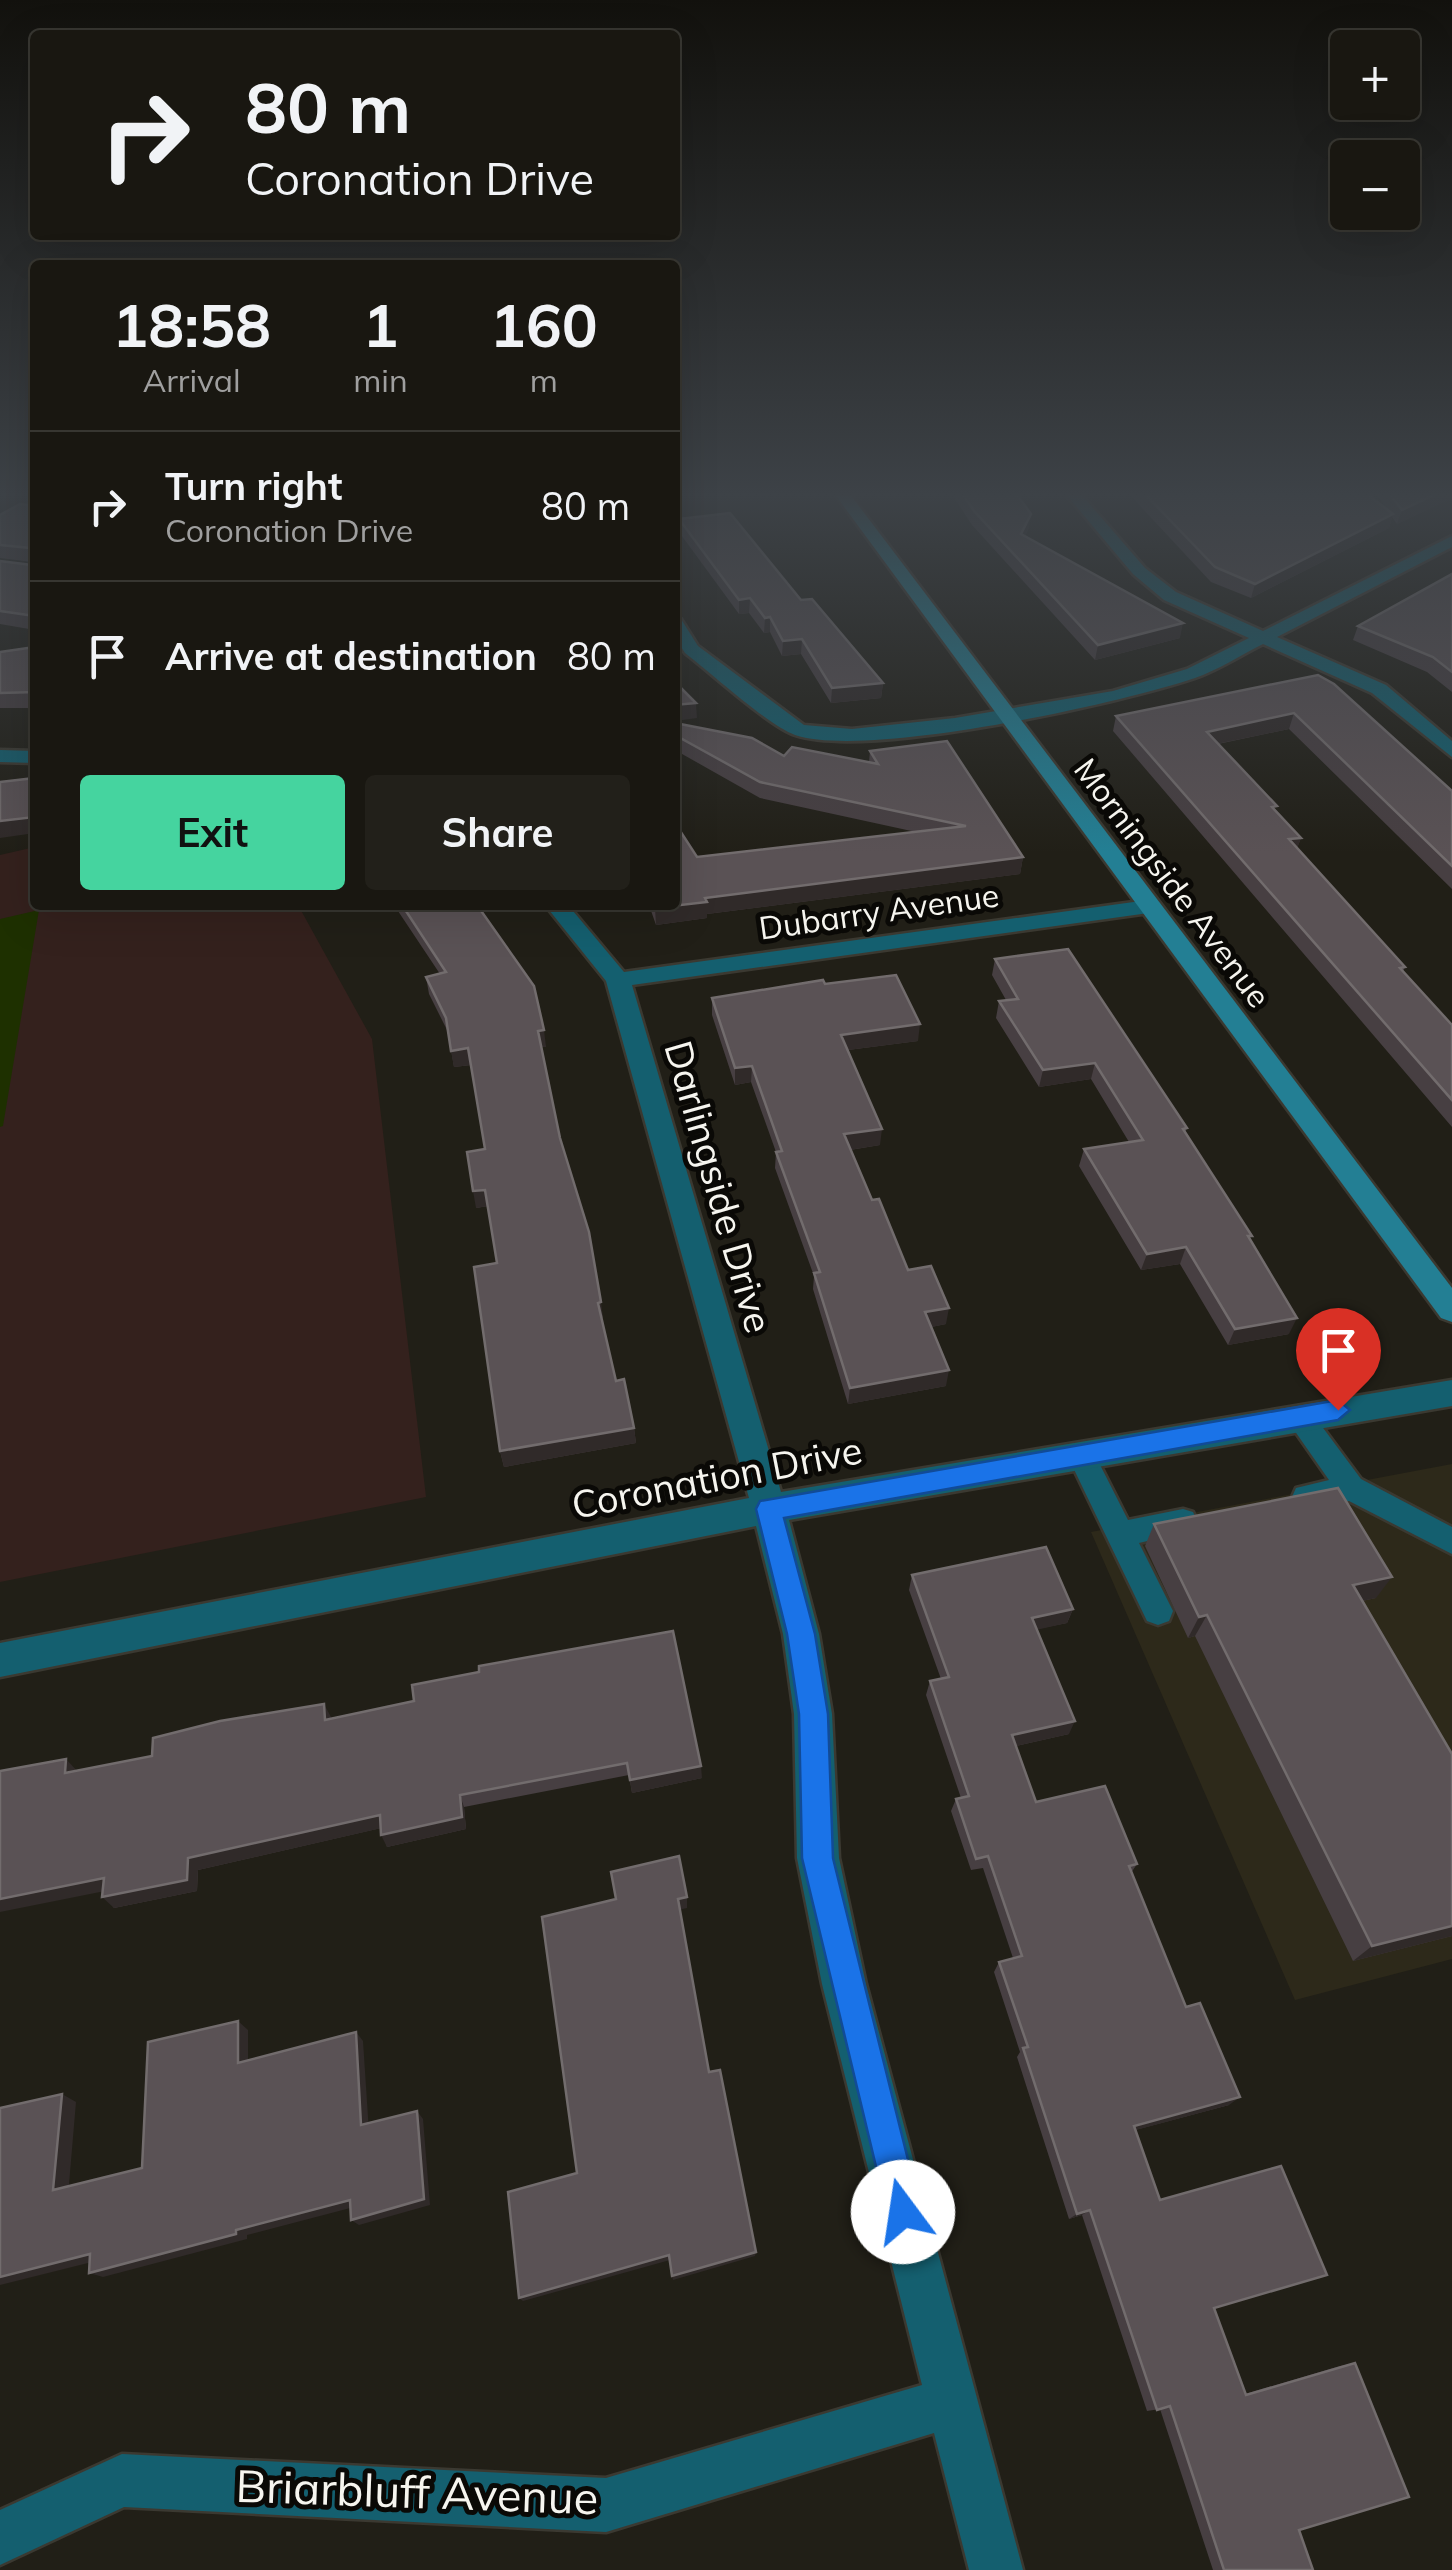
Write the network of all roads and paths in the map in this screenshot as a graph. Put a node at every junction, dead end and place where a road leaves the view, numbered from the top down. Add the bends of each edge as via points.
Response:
1 (930, 613) edge
2 (1207, 613) edge
3 (1315, 613) edge
4 (680, 631) edge
5 (1265, 639) junction
6 (1007, 715) junction
7 (1452, 751) edge
8 (0, 756) edge
9 (30, 757) edge
10 (1148, 907) junction
11 (560, 910) edge
12 (618, 980) junction
13 (1452, 1310) edge
14 (1452, 1393) edge
15 (1300, 1417) junction
16 (1082, 1457) junction
17 (1351, 1488) junction
18 (1274, 1503) edge
19 (769, 1509) junction
20 (1216, 1515) edge
21 (1120, 1534) junction
22 (1452, 1541) edge
23 (1158, 1611) dead end
24 (0, 1660) edge
25 (952, 2402) junction
26 (0, 2538) edge
27 (996, 2570) edge

1 - 6 main road, Morningside Avenue
2 - 5 street
3 - 5 street
4 - 6 street via 691,649 799,730 852,734
5 - 6 street via 1178,678
5 - 7 street via 1379,689
6 - 10 main road, Morningside Avenue
8 - 9 street
10 - 12 street, Dubarry Avenue
10 - 13 main road, Morningside Avenue
11 - 12 street, Darlingside Drive
12 - 19 street, Darlingside Drive
14 - 15 street, Coronation Drive
15 - 16 street, Coronation Drive
15 - 17 lane
16 - 19 street, Coronation Drive
16 - 21 lane
17 - 18 lane
17 - 22 lane
19 - 24 street, Coronation Drive
19 - 25 street, Darlingside Drive via 801,1634 813,1714 818,1858
20 - 21 lane
21 - 23 lane
25 - 26 street, Briarbluff Avenue via 606,2505 122,2480
25 - 27 street, Darlingside Drive

